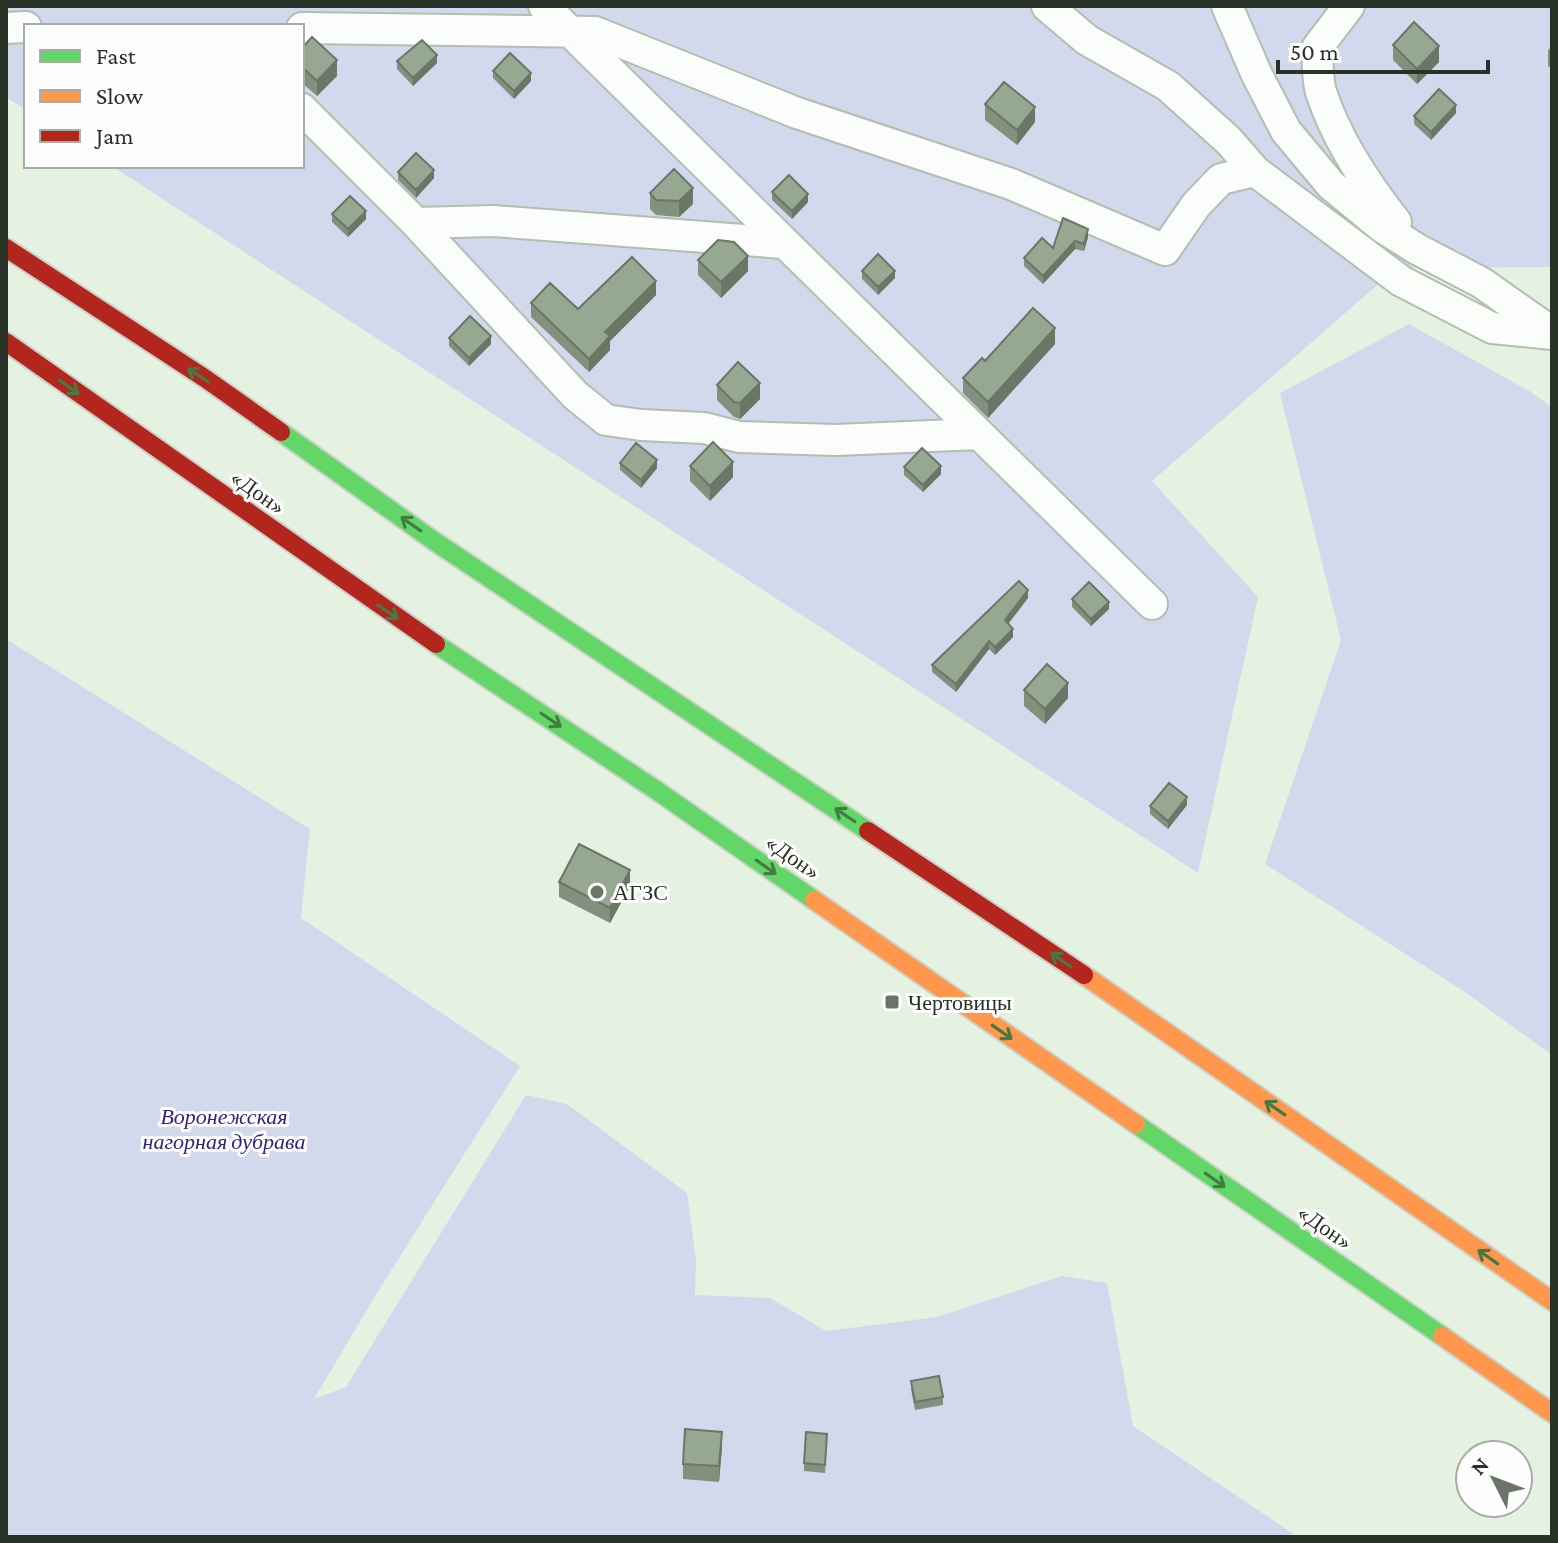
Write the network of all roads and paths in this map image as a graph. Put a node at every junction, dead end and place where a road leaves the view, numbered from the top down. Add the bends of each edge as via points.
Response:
1 (544, 6) edge
2 (1047, 6) edge
3 (1227, 6) edge
4 (1349, 6) edge
5 (304, 28) edge
6 (569, 31) junction
7 (304, 111) edge
8 (1255, 171) junction
9 (416, 223) junction
10 (784, 243) junction
11 (6, 248) edge
12 (1417, 249) junction
13 (1552, 333) edge
14 (6, 342) edge
15 (979, 434) junction
16 (1152, 604) dead end
17 (1552, 1301) edge
18 (1552, 1413) edge

1 - 6 street
2 - 8 street via 1087,40 1168,86
3 - 12 street via 1286,131 1331,185
4 - 12 street via 1317,48 1320,90 1372,191
5 - 6 street
6 - 8 street via 595,32 797,113 1011,184 1165,250 1221,179
6 - 10 street
7 - 9 street
8 - 13 street via 1401,281 1492,328
9 - 10 street via 493,221
9 - 15 street via 575,395 606,420 704,428 739,437 836,440
10 - 15 street
17 -> 11 highway via 1096,983
12 - 13 street via 1482,283
14 -> 18 highway, «Дон» via 392,615 656,790
15 - 16 street

